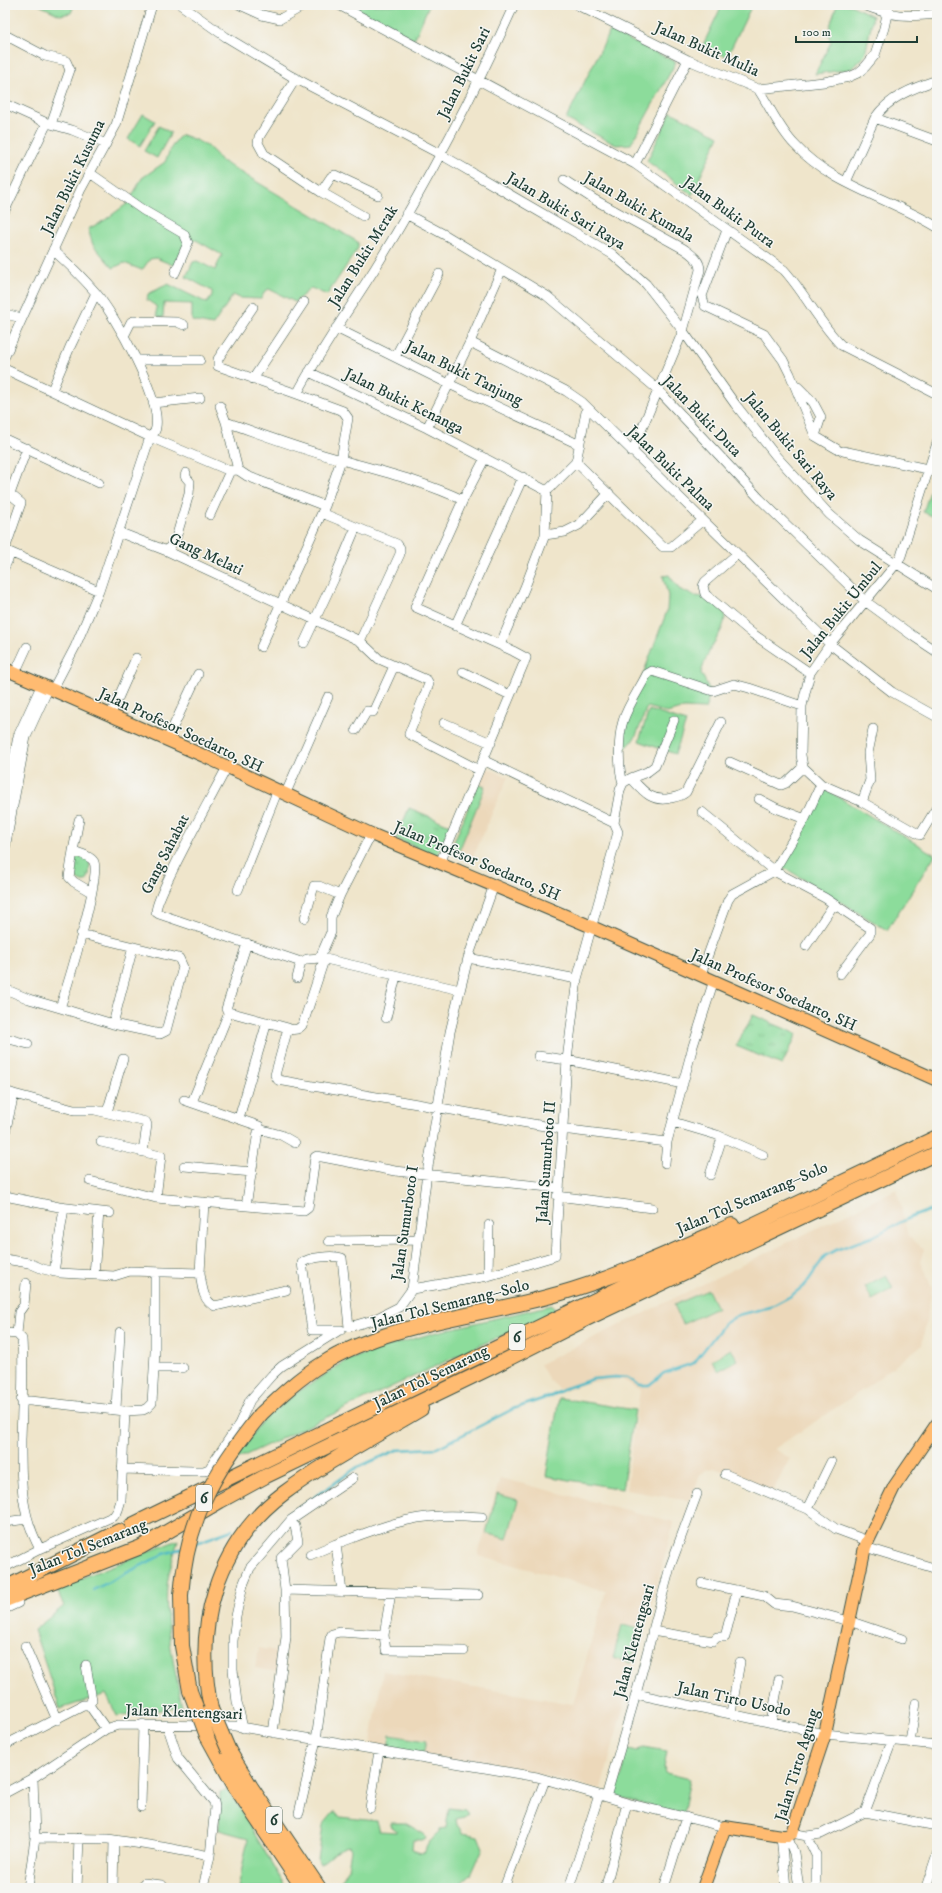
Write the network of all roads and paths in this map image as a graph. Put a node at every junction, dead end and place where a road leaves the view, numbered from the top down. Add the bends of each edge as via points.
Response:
1 (152, 5) edge
2 (181, 5) edge
3 (240, 5) edge
4 (303, 5) edge
5 (340, 5) edge
6 (514, 5) edge
7 (578, 5) edge
8 (864, 5) edge
9 (888, 10) edge
10 (937, 14) edge
11 (5, 35) edge
12 (688, 60) junction
13 (296, 78) junction
14 (937, 80) edge
15 (479, 81) junction
16 (758, 89) junction
17 (5, 104) edge
18 (875, 118) junction
19 (49, 124) junction
20 (937, 141) edge
21 (106, 144) junction
22 (440, 154) junction
23 (636, 164) junction
24 (90, 173) junction
25 (564, 180) dead end
26 (846, 182) junction
27 (321, 192) junction
28 (378, 195) dead end
29 (5, 210) edge
30 (406, 214) junction
31 (363, 216) dead end
32 (937, 227) edge
33 (727, 230) junction
34 (53, 250) junction
35 (502, 269) junction
36 (175, 273) dead end
37 (439, 274) dead end
38 (96, 294) junction
39 (304, 302) dead end
40 (253, 307) dead end
41 (5, 314) edge
42 (22, 318) junction
43 (184, 325) dead end
44 (336, 328) junction
45 (683, 331) junction
46 (124, 336) junction
47 (470, 342) junction
48 (5, 356) edge
49 (395, 357) junction
50 (137, 360) junction
51 (200, 360) dead end
52 (5, 368) edge
53 (309, 372) junction
54 (253, 379) junction
55 (449, 384) junction
56 (657, 389) junction
57 (52, 390) junction
58 (297, 394) junction
59 (937, 394) edge
60 (200, 398) dead end
61 (153, 403) junction
62 (220, 406) dead end
63 (587, 407) junction
64 (226, 422) junction
65 (427, 428) junction
66 (150, 438) junction
67 (5, 439) edge
68 (937, 444) edge
69 (580, 445) junction
70 (27, 448) junction
71 (632, 452) junction
72 (485, 458) junction
73 (341, 460) junction
74 (576, 462) junction
75 (234, 470) junction
76 (933, 470) edge
77 (186, 474) dead end
78 (522, 477) junction
79 (99, 483) dead end
80 (547, 491) junction
81 (609, 493) junction
82 (463, 500) junction
83 (323, 510) junction
84 (210, 515) dead end
85 (703, 520) junction
86 (356, 528) junction
87 (118, 532) junction
88 (545, 535) junction
89 (7, 551) edge
90 (167, 551) junction
91 (737, 554) junction
92 (896, 564) junction
93 (5, 566) edge
94 (937, 589) edge
95 (99, 591) junction
96 (866, 601) junction
97 (280, 606) junction
98 (314, 620) junction
99 (455, 626) junction
100 (360, 641) junction
101 (304, 643) dead end
102 (830, 644) junction
103 (500, 645) junction
104 (27, 646) dead end
105 (262, 647) dead end
106 (937, 652) edge
107 (136, 658) dead end
108 (394, 666) junction
109 (10, 671) edge
110 (463, 672) dead end
111 (810, 673) junction
112 (198, 674) dead end
113 (48, 687) junction
114 (510, 695) junction
115 (328, 697) dead end
116 (802, 706) junction
117 (111, 714) junction
118 (937, 717) edge
119 (674, 720) dead end
120 (721, 722) dead end
121 (444, 723) dead end
122 (874, 729) dead end
123 (356, 730) dead end
124 (167, 740) junction
125 (491, 743) junction
126 (483, 760) junction
127 (730, 762) dead end
128 (803, 767) junction
129 (227, 768) junction
130 (479, 770) junction
131 (627, 780) junction
132 (821, 784) junction
133 (13, 788) junction
134 (281, 793) junction
135 (759, 799) dead end
136 (862, 802) junction
137 (5, 806) edge
138 (937, 807) edge
139 (702, 812) dead end
140 (805, 819) junction
141 (79, 820) dead end
142 (614, 823) junction
143 (371, 834) junction
144 (6, 836) edge
145 (5, 848) edge
146 (73, 851) junction
147 (440, 863) junction
148 (774, 871) junction
149 (494, 885) junction
150 (238, 890) dead end
151 (91, 892) junction
152 (340, 895) junction
153 (834, 904) junction
154 (305, 918) dead end
155 (592, 927) junction
156 (81, 934) junction
157 (247, 943) junction
158 (133, 946) junction
159 (806, 946) dead end
160 (468, 958) junction
161 (323, 959) junction
162 (300, 963) junction
163 (701, 974) junction
164 (840, 974) dead end
165 (396, 976) junction
166 (297, 978) dead end
167 (577, 979) junction
168 (714, 980) junction
169 (5, 989) edge
170 (460, 990) junction
171 (60, 1008) junction
172 (229, 1012) junction
173 (386, 1018) dead end
174 (267, 1022) junction
175 (113, 1024) junction
176 (288, 1029) junction
177 (5, 1039) edge
178 (28, 1044) dead end
179 (538, 1056) dead end
180 (123, 1059) dead end
181 (568, 1060) junction
182 (937, 1080) edge
183 (683, 1084) junction
184 (10, 1092) edge
185 (437, 1108) junction
186 (107, 1112) junction
187 (239, 1118) junction
188 (673, 1122) junction
189 (259, 1129) junction
190 (562, 1130) junction
191 (5, 1133) edge
192 (937, 1137) edge
193 (722, 1138) junction
194 (102, 1142) dead end
195 (667, 1142) junction
196 (295, 1143) dead end
197 (143, 1152) junction
198 (904, 1152) junction
199 (937, 1153) edge
200 (763, 1155) dead end
201 (665, 1163) dead end
202 (184, 1166) dead end
203 (252, 1172) junction
204 (427, 1173) junction
205 (710, 1175) dead end
206 (90, 1181) dead end
207 (558, 1192) junction
208 (5, 1196) edge
209 (156, 1198) junction
210 (204, 1202) junction
211 (246, 1206) junction
212 (64, 1208) junction
213 (652, 1208) dead end
214 (99, 1212) junction
215 (110, 1213) dead end
216 (489, 1225) dead end
217 (417, 1240) junction
218 (329, 1241) dead end
219 (5, 1258) edge
220 (54, 1272) junction
221 (155, 1273) junction
222 (200, 1273) junction
223 (94, 1274) junction
224 (488, 1276) junction
225 (26, 1283) dead end
226 (412, 1289) junction
227 (286, 1290) dead end
228 (345, 1328) junction
229 (120, 1332) dead end
230 (5, 1333) edge
231 (16, 1334) junction
232 (154, 1368) junction
233 (183, 1368) dead end
234 (490, 1368) junction
235 (21, 1400) junction
236 (120, 1410) junction
237 (935, 1430) edge
238 (831, 1462) dead end
239 (122, 1469) junction
240 (725, 1474) dead end
241 (353, 1478) dead end
242 (697, 1494) dead end
243 (808, 1509) junction
244 (482, 1517) dead end
245 (27, 1519) junction
246 (5, 1522) edge
247 (132, 1525) dead end
248 (295, 1526) dead end
249 (119, 1531) dead end
250 (336, 1544) junction
251 (866, 1544) junction
252 (40, 1549) junction
253 (310, 1555) dead end
254 (5, 1567) edge
255 (937, 1569) edge
256 (702, 1583) dead end
257 (5, 1588) edge
258 (285, 1590) junction
259 (737, 1590) junction
260 (342, 1592) junction
261 (391, 1593) junction
262 (478, 1595) dead end
263 (11, 1601) edge
264 (5, 1609) edge
265 (849, 1621) junction
266 (652, 1631) junction
267 (384, 1635) junction
268 (902, 1639) dead end
269 (25, 1646) dead end
270 (464, 1651) dead end
271 (740, 1662) dead end
272 (86, 1665) dead end
273 (779, 1679) dead end
274 (636, 1694) junction
275 (916, 1703) dead end
276 (89, 1705) junction
277 (731, 1713) junction
278 (57, 1720) junction
279 (771, 1723) junction
280 (143, 1724) junction
281 (166, 1725) junction
282 (243, 1728) junction
283 (106, 1730) junction
284 (273, 1732) junction
285 (825, 1734) junction
286 (316, 1740) junction
287 (892, 1741) junction
288 (910, 1742) junction
289 (5, 1745) edge
290 (937, 1745) edge
291 (379, 1751) junction
292 (33, 1778) junction
293 (545, 1780) junction
294 (5, 1793) edge
295 (602, 1796) junction
296 (627, 1803) junction
297 (141, 1807) dead end
298 (370, 1808) dead end
299 (865, 1812) junction
300 (299, 1813) dead end
301 (686, 1818) junction
302 (937, 1826) edge
303 (725, 1827) junction
304 (787, 1835) junction
305 (807, 1836) junction
306 (35, 1838) junction
307 (79, 1838) junction
308 (114, 1840) junction
309 (794, 1852) junction
310 (783, 1854) junction
311 (937, 1854) edge
312 (210, 1856) junction
313 (144, 1883) dead end
314 (606, 1886) dead end
315 (926, 1887) edge
316 (28, 1888) edge
317 (77, 1888) edge
318 (113, 1888) edge
319 (164, 1888) edge
320 (203, 1888) edge
321 (303, 1888) edge
322 (319, 1888) edge
323 (504, 1888) edge
324 (569, 1888) edge
325 (664, 1888) edge
326 (703, 1888) edge
327 (786, 1888) edge
328 (799, 1888) edge
329 (816, 1888) edge

1 - 21 street, Jalan Bukit Kusuma via 116,125
2 - 13 street, Jalan Bukit Sari Raya via 226,37
3 - 4 street via 262,15 280,19
5 - 15 street, Jalan Bukit Putra
6 - 15 street, Jalan Bukit Sari
7 - 12 street, Jalan Bukit Mulia
8 - 9 street
9 - 10 street via 908,16
9 - 16 street, Jalan Bukit Mulia via 875,55 858,73 824,82
11 - 19 street via 45,56 66,61 70,66
12 - 16 street, Jalan Bukit Mulia
12 - 23 street
13 - 22 street, Jalan Bukit Sari Raya
13 - 27 street via 259,137 258,143 264,154
14 - 18 street via 906,92 889,102
15 - 22 street, Jalan Bukit Sari
15 - 23 street, Jalan Bukit Putra
16 - 26 street via 794,144
17 - 19 street
18 - 20 street
18 - 26 street
19 - 21 street
19 - 29 street
21 - 24 street, Jalan Bukit Kusuma
22 - 30 street, Jalan Bukit Merak
22 - 45 street, Jalan Bukit Sari Raya via 612,254 646,284
23 - 33 street, Jalan Bukit Putra
24 - 34 street, Jalan Bukit Kusuma
24 - 36 street via 143,210 184,234 188,243
25 - 45 street, Jalan Bukit Kumala via 684,249 698,262 700,270
26 - 32 street
27 - 28 street via 331,177 336,175
27 - 31 street
30 - 35 street, Jalan Bukit Duta
30 - 44 street, Jalan Bukit Merak via 374,270
33 - 59 street, Jalan Bukit Putra via 784,270 798,285 832,336 841,345
33 - 76 street via 702,296 705,306 764,334 783,360 815,436 840,450
34 - 38 street
34 - 42 street, Jalan Bukit Kusuma
35 - 47 street
35 - 56 street, Jalan Bukit Duta via 547,296
37 - 49 street
38 - 46 street
38 - 57 street
39 - 54 street
40 - 54 street via 217,364
41 - 42 street
42 - 48 street, Jalan Bukit Kusuma
43 - 46 street via 177,322 134,320 130,322
44 - 49 street, Jalan Bukit Tanjung
44 - 53 street, Jalan Bukit Merak
45 - 56 street, Jalan Bukit Kumala
45 - 92 street, Jalan Bukit Sari Raya via 735,404 815,500 843,527
46 - 50 street
47 - 55 street
47 - 63 street, Jalan Bukit Palma via 566,391
49 - 55 street, Jalan Bukit Tanjung
50 - 51 street
50 - 61 street
52 - 57 street
53 - 58 street, Jalan Bukit Merak
53 - 65 street, Jalan Bukit Kenanga
54 - 58 street
55 - 65 street
55 - 69 street, Jalan Bukit Tanjung
56 - 71 street, Jalan Bukit Kumala
56 - 96 street, Jalan Bukit Duta via 760,499
57 - 66 street
58 - 73 street via 346,414 348,418
60 - 61 street
61 - 66 street via 156,428
62 - 64 street
63 - 69 street
63 - 71 street, Jalan Bukit Palma
64 - 73 street
64 - 75 street
65 - 72 street, Jalan Bukit Kenanga
66 - 75 street
66 - 87 street
67 - 70 street
68 - 76 street, Jalan Bukit Umbul
69 - 74 street
70 - 79 street
70 - 89 street via 10,494 22,503
71 - 85 street, Jalan Bukit Palma
72 - 78 street, Jalan Bukit Kenanga
72 - 82 street
73 - 82 street via 413,479
73 - 83 street
74 - 80 street
74 - 81 street
75 - 83 street
75 - 84 street
76 - 92 street, Jalan Bukit Umbul
77 - 90 street via 190,484 189,494 176,538
78 - 80 street, Jalan Bukit Kenanga
78 - 99 street
80 - 88 street
81 - 85 street via 663,547 671,547
81 - 88 street via 579,525 565,532
82 - 99 street via 415,606 416,609
83 - 86 street
83 - 97 street
85 - 91 street, Jalan Bukit Palma
86 - 98 street
86 - 100 street via 397,544 400,548 400,554
87 - 90 street, Gang Melati
87 - 95 street
88 - 103 street
89 - 93 street
89 - 95 street
90 - 97 street, Gang Melati
91 - 102 street, Jalan Bukit Palma
91 - 111 street via 705,582 705,594 753,634
92 - 94 street, Jalan Bukit Sari Raya
92 - 96 street, Jalan Bukit Umbul
95 - 113 street via 75,647
96 - 102 street, Jalan Bukit Umbul
96 - 106 street, Jalan Bukit Duta
97 - 98 street, Gang Melati
97 - 105 street
98 - 100 street, Gang Melati
98 - 101 street
99 - 103 street
100 - 108 street via 379,659
102 - 111 street, Jalan Bukit Umbul
102 - 118 street, Jalan Bukit Palma via 892,692
103 - 114 street via 526,657
104 - 109 street
107 - 117 street
108 - 123 street via 373,712 367,711
108 - 130 street via 429,682 409,734
109 - 113 main road, Jalan Profesor Soedarto, SH
110 - 114 street
111 - 116 street, Jalan Bukit Umbul
112 - 124 street
113 - 117 main road, Jalan Profesor Soedarto, SH
113 - 133 street via 38,701 18,755
114 - 125 street
115 - 134 street
116 - 128 street, Jalan Bukit Umbul via 800,744
116 - 131 street via 734,684 713,691 652,671 647,674 623,721 620,768
117 - 124 main road, Jalan Profesor Soedarto, SH
119 - 131 street via 655,766
120 - 131 street via 683,795 663,800 650,798
121 - 125 street
122 - 136 street via 868,753 870,780
124 - 129 main road, Jalan Profesor Soedarto, SH
125 - 126 street
126 - 130 street
126 - 142 street
127 - 128 street via 781,785
128 - 132 street
129 - 134 main road, Jalan Profesor Soedarto, SH
129 - 157 street, Gang Sahabat via 168,880 156,912
130 - 147 street
131 - 142 street, Jalan Sumurboto II via 620,790
132 - 136 street
132 - 140 street
133 - 137 street
133 - 144 street
134 - 143 main road, Jalan Profesor Soedarto, SH
134 - 150 street
135 - 140 street
136 - 138 street via 920,835
139 - 148 street
140 - 148 street
141 - 146 street
142 - 155 street, Jalan Sumurboto II via 618,832
143 - 147 main road, Jalan Profesor Soedarto, SH
143 - 152 street
144 - 145 street
146 - 151 street via 69,877
146 - 151 street via 93,862
147 - 149 main road, Jalan Profesor Soedarto, SH
148 - 153 street
148 - 163 street via 732,894
149 - 155 main road, Jalan Profesor Soedarto, SH
149 - 160 street, Jalan Sumurboto I
151 - 156 street
152 - 154 street via 314,886
152 - 161 street via 331,917 331,930 320,955
153 - 159 street
153 - 164 street via 871,930
155 - 163 main road, Jalan Profesor Soedarto, SH
155 - 167 street, Jalan Sumurboto II
156 - 158 street
156 - 171 street
157 - 162 street, Gang Sahabat
157 - 172 street via 226,1007
158 - 175 street
158 - 175 street via 179,958 183,967 166,1031 160,1034
160 - 167 street
160 - 170 street, Jalan Sumurboto I
161 - 162 street via 307,959
161 - 165 street
161 - 176 street via 303,1024 296,1030
162 - 166 street
163 - 168 main road, Jalan Profesor Soedarto, SH
165 - 170 street
165 - 173 street
167 - 181 street, Jalan Sumurboto II
168 - 182 main road, Jalan Profesor Soedarto, SH
168 - 183 street
169 - 171 street
170 - 185 street, Jalan Sumurboto I via 447,1046
171 - 175 street
172 - 174 street
172 - 187 street via 188,1101
174 - 176 street
174 - 187 street
176 - 185 street via 275,1075 278,1080
177 - 178 street
179 - 181 street
180 - 186 street
181 - 183 street
181 - 190 street, Jalan Sumurboto II
183 - 188 street
184 - 186 street via 74,1110
184 - 191 street
185 - 190 street
185 - 204 street, Jalan Sumurboto I
186 - 197 street via 146,1122
187 - 189 street via 258,1124
188 - 193 street
188 - 195 street
189 - 196 street
189 - 203 street
190 - 195 street
190 - 207 street, Jalan Sumurboto II
192 - 198 highway, Jalan Tol Semarang / 6
193 - 200 street
193 - 205 street
194 - 197 street
195 - 201 street
197 - 209 street via 161,1156
198 - 247 highway, Jalan Tol Semarang / 6
198 - 321 highway, Jalan Tol Semarang–Solo / 6, bridge via 597,1281 526,1303 426,1325 371,1341 323,1364 301,1378 262,1414 225,1460 206,1494 188,1543 182,1575 182,1646 190,1691 207,1736 234,1785
199 - 234 highway, Jalan Tol Semarang / 6 via 600,1312
202 - 203 street
203 - 211 street
204 - 207 street
204 - 211 street via 384,1169 316,1156 306,1210
204 - 217 street, Jalan Sumurboto I
206 - 209 street
207 - 213 street
207 - 224 street, Jalan Sumurboto II via 555,1256
208 - 212 street
209 - 210 street
210 - 211 street
210 - 222 street
212 - 214 street
212 - 220 street
214 - 215 street
214 - 223 street
216 - 224 street
217 - 218 street
217 - 226 street, Jalan Sumurboto I
219 - 220 street
220 - 223 street
221 - 222 street
221 - 223 street via 130,1271 117,1276
221 - 232 street
222 - 227 street via 206,1299 215,1306
224 - 226 street, Jalan Sumurboto II
225 - 231 street via 24,1305 19,1312
226 - 228 street, Jalan Sumurboto I via 399,1307 367,1322
228 - 228 street, Jalan Sumurboto I via 342,1258 306,1260 302,1263 302,1269 312,1330
228 - 239 street via 282,1366 272,1375 250,1400 239,1424 208,1469
229 - 236 street
230 - 231 street
231 - 235 street via 22,1338
232 - 233 street
232 - 236 street via 150,1406 144,1410
234 - 263 highway, Jalan Tol Semarang / 6 via 266,1476 140,1547
234 - 322 highway, 6, bridge via 326,1465 284,1493 259,1515 229,1557 220,1576 207,1622 204,1656 211,1709 229,1751 250,1787
235 - 236 street
235 - 245 street via 21,1478
236 - 239 street
237 - 251 main road, Jalan Tirto Agung via 894,1487
238 - 243 street
239 - 252 street via 121,1500 114,1516
240 - 243 street
241 - 282 street via 292,1520 250,1568 243,1585 233,1641 233,1670
242 - 266 street, Jalan Klentengsari via 672,1561
243 - 251 street via 836,1529
244 - 250 street via 417,1518 391,1524
245 - 246 street
245 - 252 street via 30,1531
248 - 258 street via 298,1541 281,1558
249 - 257 highway, Jalan Tol Semarang
250 - 253 street
250 - 260 street
251 - 255 street
251 - 265 main road, Jalan Tirto Agung
252 - 254 street
256 - 259 street
258 - 260 street
258 - 284 street via 286,1637
259 - 265 street via 764,1596 774,1604 792,1606
259 - 266 street via 725,1637 716,1637 713,1641
260 - 261 street
261 - 262 street
261 - 267 street
263 - 264 street
265 - 268 street
265 - 285 main road, Jalan Tirto Agung
266 - 274 street, Jalan Klentengsari
267 - 270 street via 386,1650
267 - 286 street via 340,1632 332,1634
269 - 278 street
271 - 277 street
272 - 276 street via 92,1700
273 - 279 street
274 - 277 street, Jalan Tirto Usodo
274 - 295 street, Jalan Klentengsari
275 - 288 street
276 - 278 street via 79,1707
276 - 283 street
277 - 279 street, Jalan Tirto Usodo
278 - 289 street
279 - 285 street, Jalan Tirto Usodo
280 - 281 street, Jalan Klentengsari
280 - 283 street, Jalan Klentengsari via 118,1725
280 - 297 street
281 - 282 street, Jalan Klentengsari
281 - 312 street via 178,1758 214,1802
282 - 284 street, Jalan Klentengsari
283 - 292 street, Jalan Klentengsari
284 - 286 street, Jalan Klentengsari
285 - 287 street, Jalan Tirto Usodo
285 - 304 main road, Jalan Tirto Agung
286 - 291 street, Jalan Klentengsari
286 - 300 street
287 - 288 street, Jalan Tirto Usodo
287 - 299 street
288 - 290 street, Jalan Tirto Usodo
291 - 293 street, Jalan Klentengsari
291 - 298 street
292 - 294 street, Jalan Klentengsari
292 - 306 street
293 - 295 street, Jalan Klentengsari
293 - 323 street
295 - 296 street, Jalan Klentengsari
295 - 324 street
296 - 301 street, Jalan Klentengsari
296 - 314 street
299 - 302 street
299 - 305 street via 821,1834
301 - 303 street, Jalan Klentengsari
301 - 325 street
303 - 304 main road, Jalan Tirto Agung
303 - 326 main road
304 - 305 street
304 - 309 street
304 - 310 street
305 - 329 street via 816,1855
306 - 307 street
306 - 316 street
307 - 308 street
307 - 317 street
308 - 312 street
308 - 318 street
309 - 310 street
309 - 328 street
310 - 327 street
311 - 315 street
312 - 320 street
313 - 319 street via 162,1885

